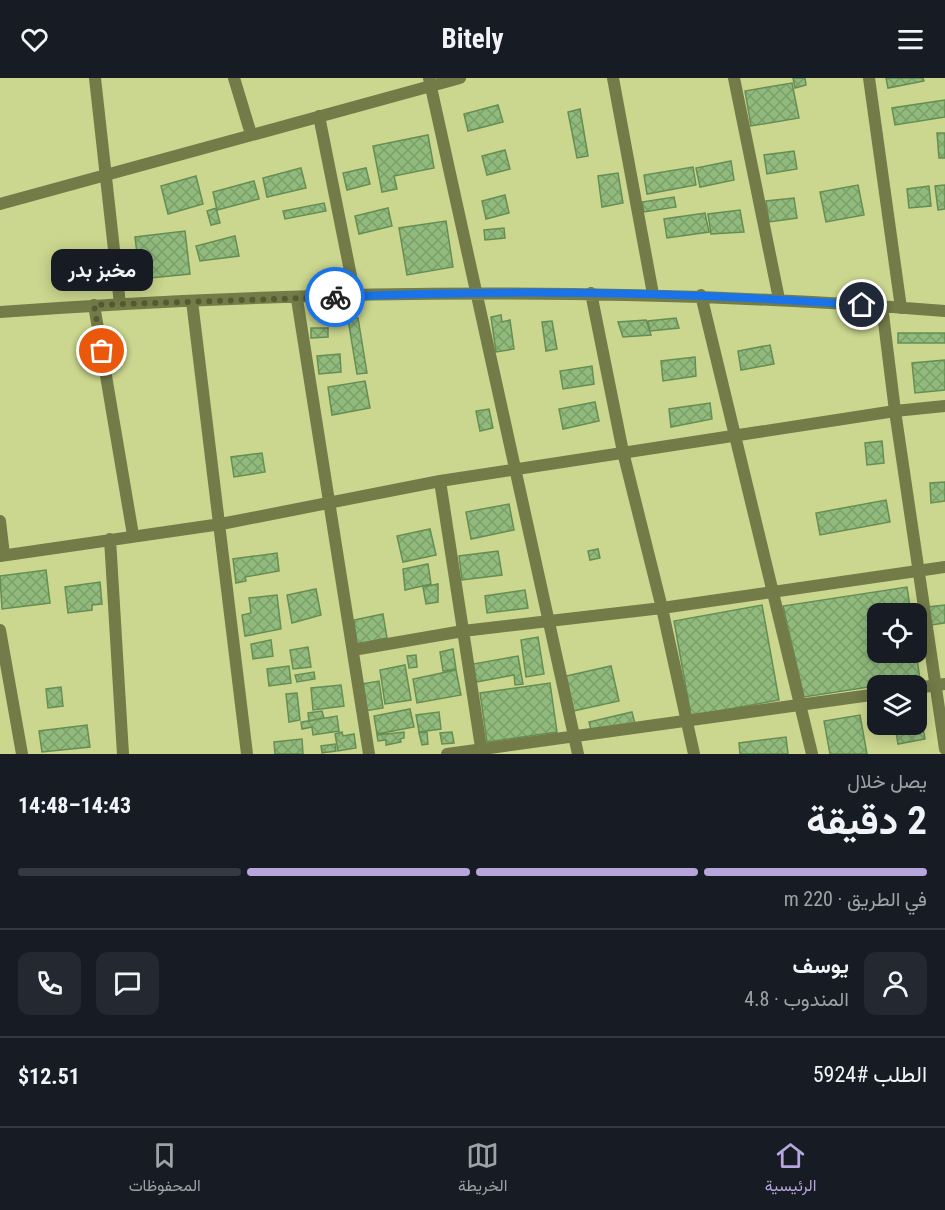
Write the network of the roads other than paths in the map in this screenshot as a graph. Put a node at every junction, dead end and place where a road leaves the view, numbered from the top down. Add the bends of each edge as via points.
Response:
1 (95, 78) edge
2 (234, 78) edge
3 (460, 78) edge
4 (614, 78) edge
5 (734, 78) edge
6 (869, 78) edge
7 (430, 82) edge
8 (319, 116) junction
9 (251, 134) junction
10 (106, 175) junction
11 (0, 204) edge
12 (476, 292) junction
13 (591, 293) junction
14 (653, 294) junction
15 (355, 296) junction
16 (700, 296) junction
17 (297, 299) junction
18 (779, 299) junction
19 (192, 301) junction
20 (120, 304) junction
21 (94, 305) junction
22 (882, 306) junction
23 (901, 308) junction
24 (945, 311) edge
25 (0, 312) edge
26 (945, 406) edge
27 (895, 411) junction
28 (736, 435) junction
29 (623, 452) junction
30 (514, 469) junction
31 (440, 481) junction
32 (330, 502) junction
33 (0, 521) edge
34 (221, 524) junction
35 (133, 535) junction
36 (110, 539) junction
37 (2, 555) edge
38 (945, 567) edge
39 (918, 570) junction
40 (772, 593) junction
41 (662, 608) junction
42 (548, 622) junction
43 (0, 630) edge
44 (463, 632) junction
45 (353, 650) junction
46 (940, 685) edge
47 (867, 696) edge
48 (800, 705) junction
49 (686, 721) junction
50 (574, 735) junction
51 (945, 749) edge
52 (482, 751) edge
53 (22, 754) edge
54 (123, 754) edge
55 (247, 754) edge
56 (369, 754) edge
57 (447, 754) edge
58 (579, 754) edge
59 (694, 754) edge
60 (812, 754) edge

1 - 10 street
2 - 9 street
3 - 7 street
4 - 14 street
5 - 18 street
6 - 23 street
7 - 8 street
7 - 12 street
8 - 9 street
8 - 15 street
9 - 10 street
10 - 11 street
10 - 20 street
12 - 13 street
12 - 15 street
12 - 30 street
13 - 14 street
13 - 29 street
14 - 16 street
15 - 17 street
16 - 18 street
16 - 28 street
17 - 19 street
17 - 32 street
18 - 22 street
19 - 20 street
19 - 34 street
20 - 21 street
21 - 25 street
21 - 35 street
22 - 23 street
22 - 27 street
23 - 24 street
26 - 27 street
27 - 28 street
27 - 39 street
28 - 29 street
28 - 40 street
29 - 30 street
29 - 41 street
30 - 31 street
30 - 42 street
31 - 32 street
31 - 44 street
32 - 34 street
32 - 45 street
33 - 37 street
34 - 35 street
34 - 55 street
35 - 36 street
36 - 37 street
36 - 54 street
38 - 39 street
39 - 40 street
39 - 46 street
40 - 41 street
40 - 48 street
41 - 42 street
41 - 49 street
42 - 44 street
42 - 50 street
43 - 53 street
44 - 45 street
44 - 52 street
45 - 56 street
46 - 51 street
47 - 48 street
48 - 49 street
48 - 60 street
49 - 50 street
49 - 59 street
50 - 52 street
50 - 58 street
52 - 57 street

